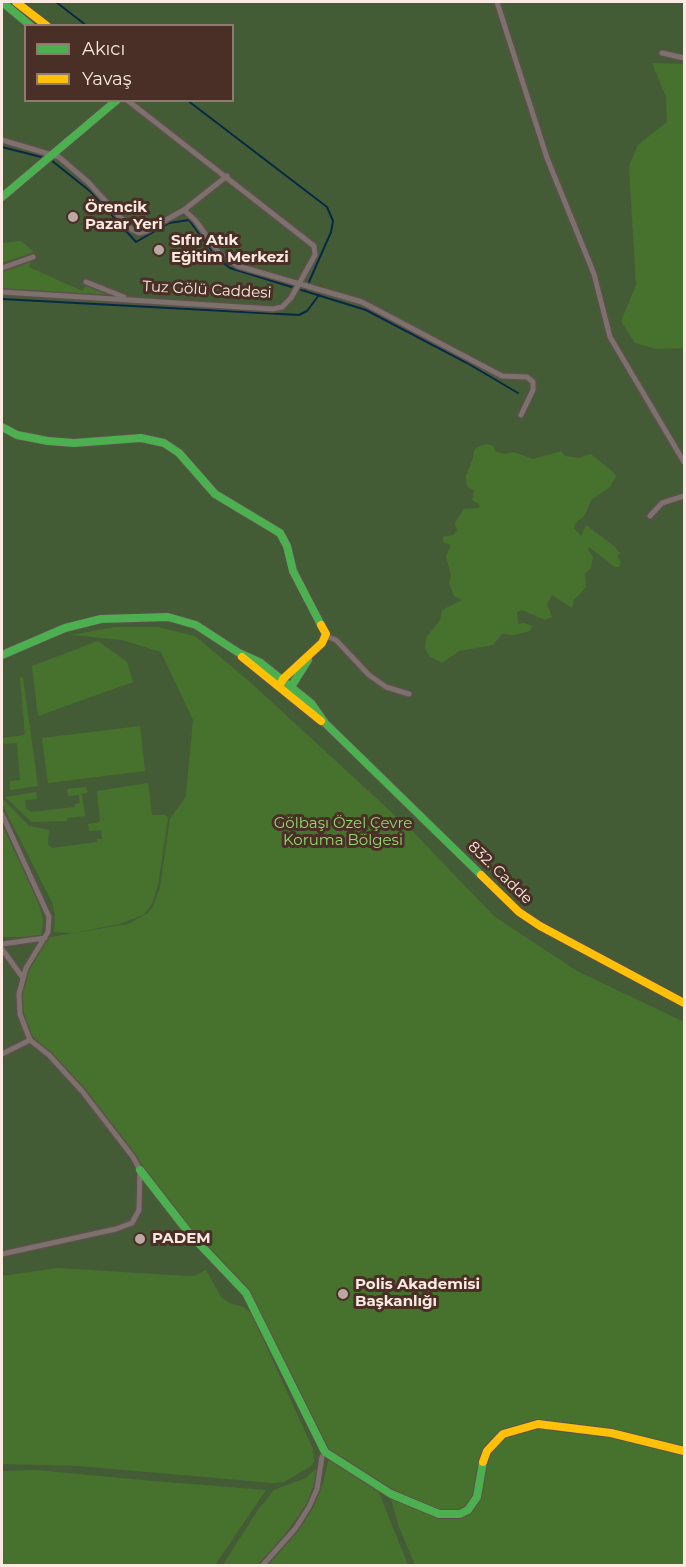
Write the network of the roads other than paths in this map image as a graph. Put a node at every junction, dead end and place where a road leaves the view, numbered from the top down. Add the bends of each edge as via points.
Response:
1 (16, 2) edge
2 (497, 2) edge
3 (2, 4) edge
4 (28, 24) edge
5 (44, 24) edge
6 (663, 53) dead end
7 (684, 58) edge
8 (115, 102) edge
9 (130, 102) edge
10 (2, 140) edge
11 (50, 158) junction
12 (227, 176) junction
13 (2, 197) edge
14 (184, 210) junction
15 (33, 257) dead end
16 (2, 268) edge
17 (86, 282) dead end
18 (301, 287) junction
19 (2, 292) edge
20 (131, 300) junction
21 (521, 415) dead end
22 (2, 427) edge
23 (684, 462) edge
24 (684, 496) edge
25 (650, 516) dead end
26 (326, 636) junction
27 (312, 653) junction
28 (2, 655) edge
29 (285, 686) junction
30 (409, 694) dead end
31 (2, 814) edge
32 (45, 938) junction
33 (2, 944) edge
34 (2, 949) edge
35 (23, 978) junction
36 (684, 1003) edge
37 (30, 1040) junction
38 (2, 1054) edge
39 (140, 1170) junction
40 (2, 1254) edge
41 (684, 1451) edge
42 (322, 1457) dead end
43 (262, 1566) edge

1 - 5 street
2 - 23 street via 547,158 594,274 610,337
3 - 4 street
6 - 7 street
8 - 11 street
9 - 12 street, Tuz Gölü Caddesi
10 - 11 street
11 - 13 street
11 - 14 street via 88,182 135,231 146,231
12 - 14 street
12 - 18 street, Tuz Gölü Caddesi via 314,246 315,255
14 - 18 street via 226,260
15 - 16 street
17 - 20 street
18 - 20 street, Tuz Gölü Caddesi via 285,305 273,309
18 - 21 street via 371,306 502,376 527,377 533,382 533,390
19 - 20 street, Tuz Gölü Caddesi
22 - 26 street via 17,435 48,441 141,438 171,447 215,494 280,532 293,571
24 - 25 street via 662,504
26 - 27 street
26 - 30 street via 336,640 369,675 387,687
27 - 29 street
27 - 29 street
28 - 29 street, 832. Cadde via 77,624 146,616 187,621 261,663
29 - 36 street, 832. Cadde via 305,710 325,723 519,912
31 - 32 street via 47,910 50,923
32 - 33 street
32 - 35 street via 30,959
34 - 35 street
35 - 37 street via 18,1004
37 - 38 street
37 - 39 street via 89,1099
39 - 40 street via 139,1210 132,1222
39 - 41 street via 189,1233 246,1293 325,1452 391,1494 439,1514 460,1514 477,1497 487,1450 503,1434 538,1424 611,1433
42 - 43 street via 317,1489 309,1507

